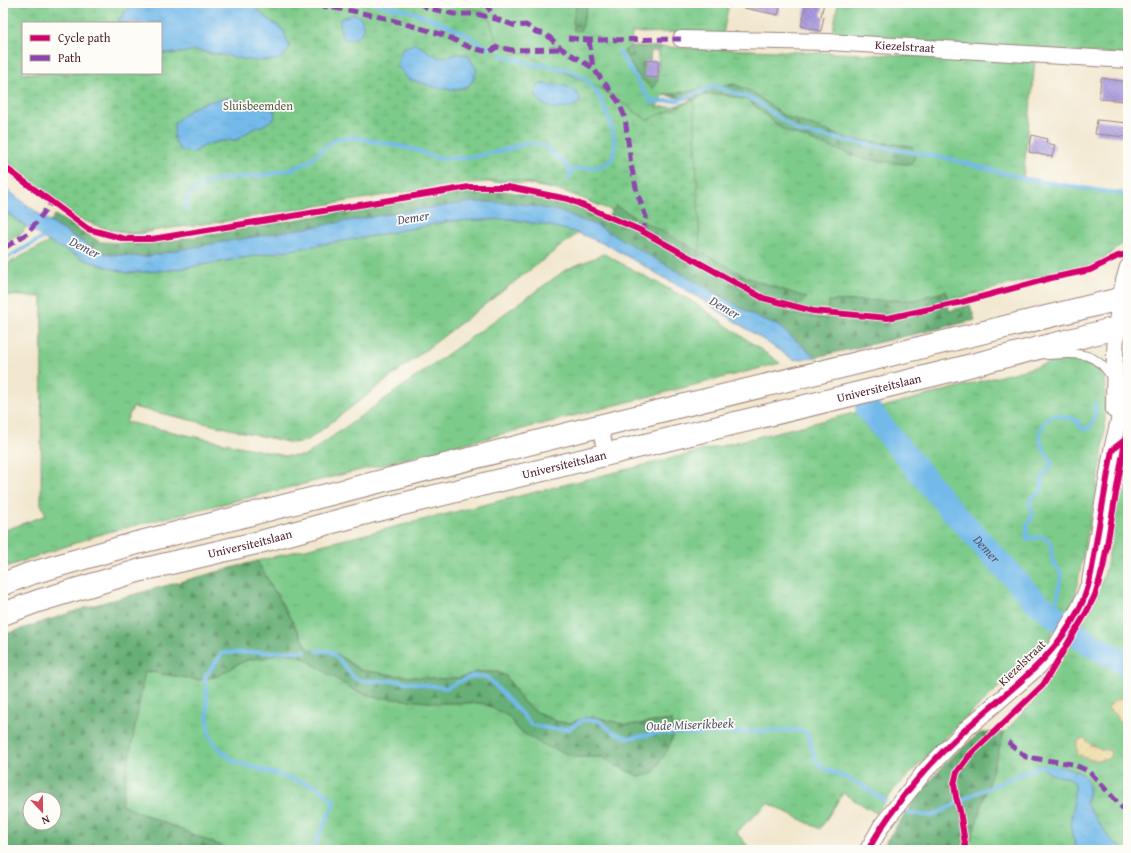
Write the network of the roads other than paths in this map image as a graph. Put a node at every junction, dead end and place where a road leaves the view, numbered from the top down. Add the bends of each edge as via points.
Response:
1 (681, 38) dead end
2 (1128, 60) edge
3 (1128, 267) edge
4 (1124, 298) edge
5 (1122, 327) edge
6 (1007, 357) junction
7 (1121, 381) edge
8 (599, 426) junction
9 (607, 454) junction
10 (3, 584) edge
11 (3, 614) edge
12 (868, 850) edge

1 - 2 street, Kiezelstraat via 828,42
3 - 4 street, Kiezelstraat
4 - 5 street, Kiezelstraat
4 - 8 highway
5 - 6 highway, Universiteitslaan
5 - 7 street, Kiezelstraat
6 - 7 lane via 1085,355 1100,363
6 - 9 highway, Universiteitslaan
7 - 12 street, Kiezelstraat via 1090,582 1077,612 1055,648 1038,667 965,730 925,771 882,825
8 - 9 street
8 - 10 highway via 133,544
9 - 11 highway, Universiteitslaan via 140,570

